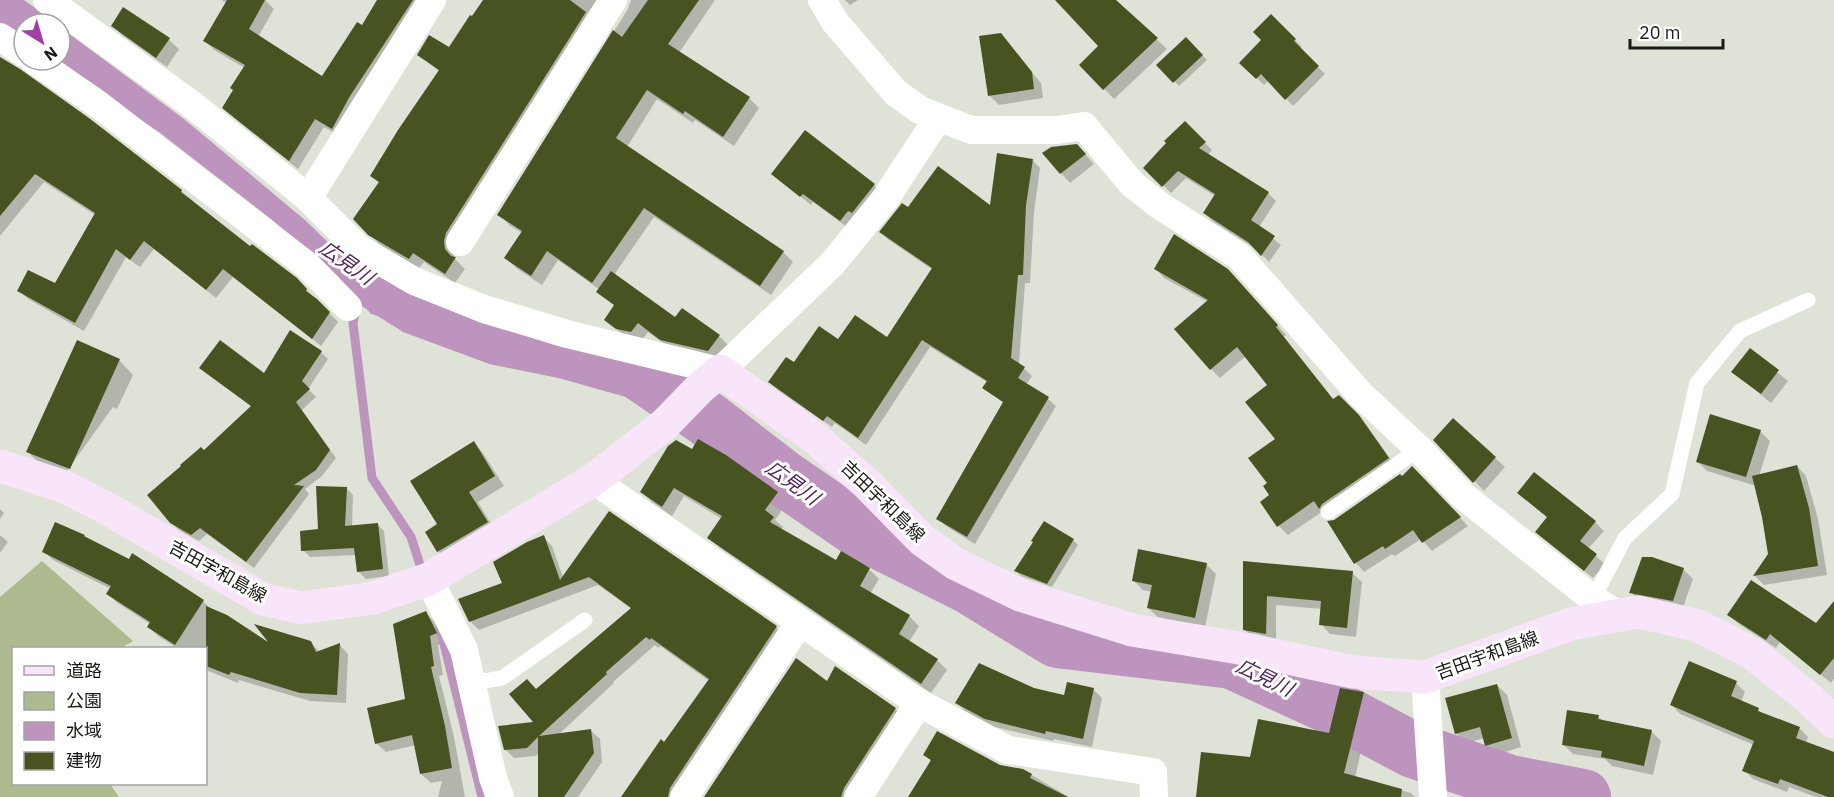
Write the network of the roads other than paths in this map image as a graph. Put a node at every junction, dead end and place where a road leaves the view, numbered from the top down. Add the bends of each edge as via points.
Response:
1 (47, 0) edge
2 (432, 0) edge
3 (822, 0) edge
4 (605, 3) edge
5 (51, 72) edge
6 (938, 118) junction
7 (308, 198) junction
8 (460, 242) dead end
9 (1808, 300) dead end
10 (348, 307) dead end
11 (710, 380) junction
12 (1419, 449) junction
13 (0, 466) edge
14 (593, 480) junction
15 (1328, 512) dead end
16 (429, 579) junction
17 (1606, 607) junction
18 (585, 620) dead end
19 (800, 622) junction
20 (1425, 677) junction
21 (472, 683) junction
22 (919, 703) junction
23 (1834, 722) edge
24 (1432, 789) edge
25 (500, 797) edge
26 (684, 797) edge
27 (858, 797) edge
28 (1154, 797) edge

1 - 7 street via 190,103
2 - 7 street
3 - 6 street via 835,22 896,93
4 - 8 street
5 - 10 street via 308,266
6 - 11 street via 885,199 832,264
6 - 12 street via 971,130 1058,130 1084,126 1132,184 1239,256 1359,394
7 - 11 street via 358,248 414,281 484,309
9 - 17 lane via 1740,331 1697,383 1672,494 1625,538
11 - 14 main road, 吉田宇和島線 via 665,424
11 - 20 main road, 吉田宇和島線 via 814,437 922,540 956,564 1020,595 1132,630 1353,672
12 - 15 lane
12 - 17 street via 1462,495
13 - 16 main road, 吉田宇和島線 via 65,487 263,599 301,608 373,597
14 - 16 main road, 吉田宇和島線
14 - 19 street
16 - 21 street via 464,650
17 - 20 main road, 吉田宇和島線 via 1571,624
17 - 23 main road, 吉田宇和島線 via 1696,625 1752,653
18 - 21 lane via 502,678
19 - 22 street
19 - 26 street
20 - 24 street
21 - 25 street
22 - 27 street
22 - 28 street via 1008,750 1153,772

